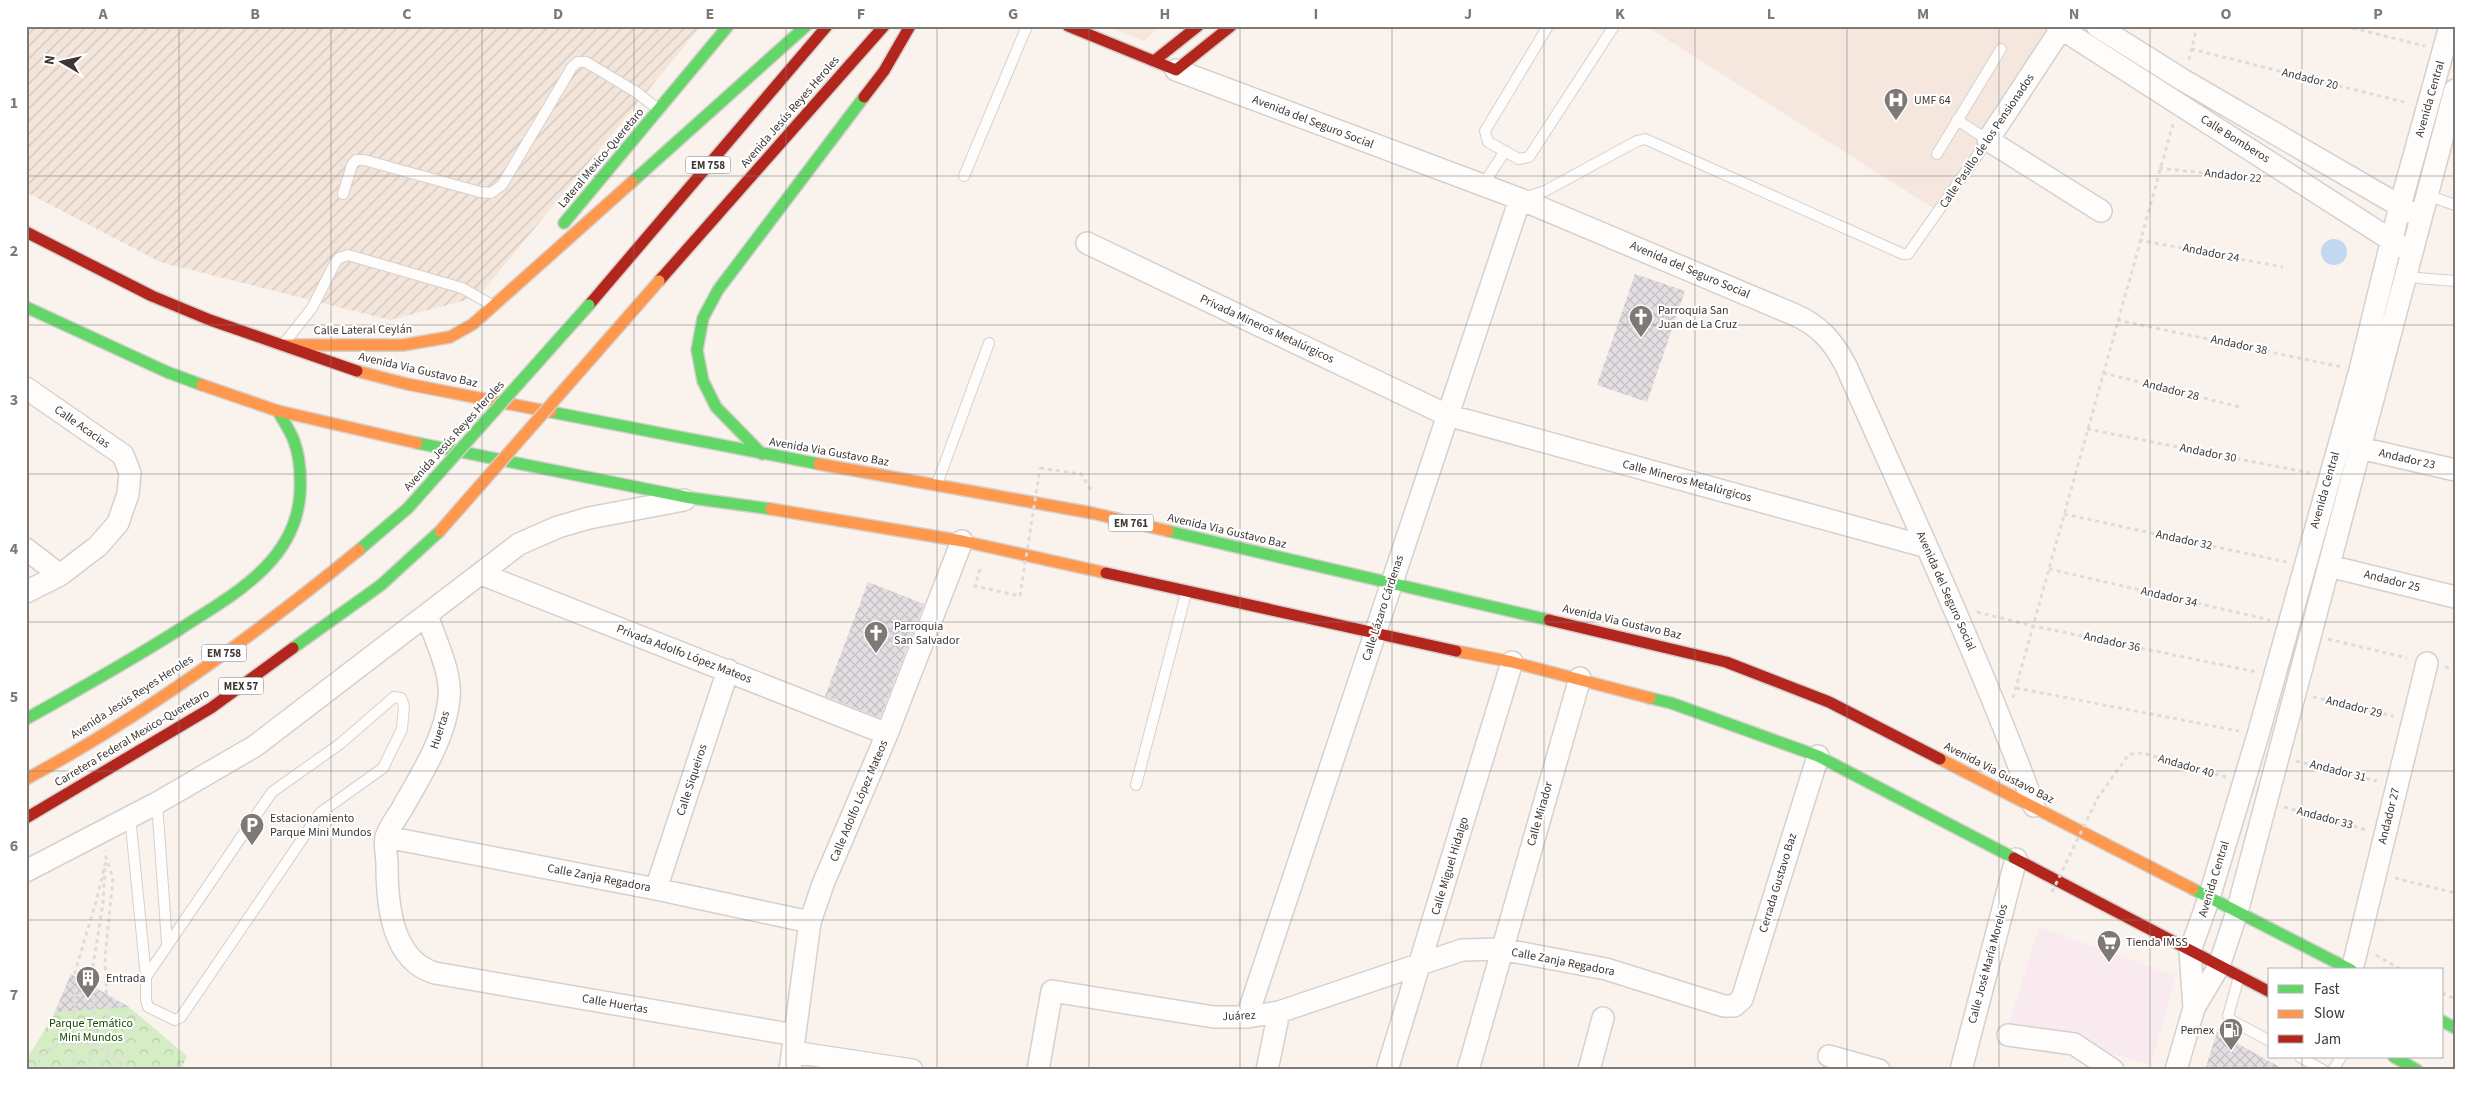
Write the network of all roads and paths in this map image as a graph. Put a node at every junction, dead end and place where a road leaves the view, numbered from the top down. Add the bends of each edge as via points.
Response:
1 (728, 26) edge
2 (806, 26) edge
3 (827, 26) edge
4 (884, 26) edge
5 (910, 26) edge
6 (1027, 26) edge
7 (1068, 26) edge
8 (1198, 26) edge
9 (1231, 26) edge
10 (1548, 26) edge
11 (1614, 26) edge
12 (2097, 26) edge
13 (2198, 26) edge
14 (2345, 26) edge
15 (2450, 26) edge
16 (2060, 27) edge
17 (2001, 49) dead end
18 (2191, 49) junction
19 (2444, 51) junction
20 (1154, 62) junction
21 (1176, 70) junction
22 (2183, 80) junction
23 (2455, 90) edge
24 (2179, 105) junction
25 (2428, 108) junction
26 (658, 110) junction
27 (1957, 120) junction
28 (1988, 140) junction
29 (1505, 151) junction
30 (1937, 154) dead end
31 (2159, 168) junction
32 (964, 176) dead end
33 (2257, 179) dead end
34 (1483, 185) junction
35 (343, 194) dead end
36 (2427, 195) junction
37 (1520, 199) junction
38 (2455, 205) edge
39 (2400, 206) junction
40 (2101, 210) dead end
41 (2421, 219) junction
42 (26, 232) edge
43 (2139, 240) junction
44 (2392, 240) junction
45 (1087, 244) dead end
46 (2411, 254) junction
47 (2283, 267) dead end
48 (2405, 277) junction
49 (2455, 281) edge
50 (495, 307) junction
51 (27, 308) edge
52 (2118, 320) junction
53 (989, 343) dead end
54 (282, 345) junction
55 (2360, 370) junction
56 (2103, 374) junction
57 (26, 388) edge
58 (2240, 407) dead end
59 (278, 411) junction
60 (1447, 415) junction
61 (2088, 429) junction
62 (2360, 448) junction
63 (762, 454) junction
64 (2455, 470) edge
65 (1081, 474) dead end
66 (2328, 477) junction
67 (936, 484) junction
68 (691, 498) junction
69 (2064, 514) junction
70 (440, 531) joint
71 (962, 541) junction
72 (1927, 547) junction
73 (26, 549) edge
74 (2304, 566) junction
75 (2329, 566) junction
76 (2049, 569) junction
77 (481, 574) junction
78 (60, 575) junction
79 (1391, 583) junction
80 (975, 586) dead end
81 (26, 592) edge
82 (1187, 592) junction
83 (2455, 597) edge
84 (1952, 605) junction
85 (427, 615) junction
86 (2288, 625) junction
87 (2033, 626) junction
88 (1374, 634) junction
89 (2311, 634) junction
90 (1512, 662) junction
91 (2427, 663) junction
92 (728, 670) junction
93 (2455, 670) edge
94 (2273, 675) junction
95 (1580, 678) junction
96 (2016, 688) junction
97 (2296, 692) junction
98 (26, 719) edge
99 (2412, 721) junction
100 (2005, 728) junction
101 (887, 734) junction
102 (2258, 735) junction
103 (1818, 756) junction
104 (2278, 756) junction
105 (26, 779) edge
106 (2243, 782) junction
107 (1136, 785) dead end
108 (2397, 786) junction
109 (2266, 802) junction
110 (157, 803) junction
111 (2034, 806) junction
112 (130, 816) junction
113 (26, 818) edge
114 (98, 834) junction
115 (2385, 835) junction
116 (386, 837) junction
117 (106, 858) junction
118 (2016, 859) junction
119 (26, 871) edge
120 (2375, 874) junction
121 (656, 889) junction
122 (2052, 892) dead end
123 (2455, 893) edge
124 (2209, 898) junction
125 (2237, 912) junction
126 (810, 922) junction
127 (167, 943) junction
128 (2358, 945) junction
129 (1501, 949) junction
130 (2190, 951) junction
131 (1420, 964) junction
132 (2219, 966) junction
133 (2347, 968) edge
134 (2352, 968) edge
135 (2398, 968) edge
136 (2239, 976) junction
137 (146, 977) junction
138 (2268, 991) edge
139 (1734, 1006) joint
140 (2194, 1008) junction
141 (1280, 1012) junction
142 (1247, 1017) junction
143 (1603, 1018) dead end
144 (2008, 1035) dead end
145 (2268, 1040) edge
146 (94, 1043) junction
147 (73, 1044) junction
148 (793, 1052) edge
149 (109, 1054) junction
150 (1829, 1056) dead end
151 (2302, 1058) edge
152 (2340, 1058) edge
153 (2396, 1058) edge
154 (34, 1070) edge
155 (73, 1070) edge
156 (87, 1070) edge
157 (97, 1070) edge
158 (129, 1070) edge
159 (912, 1070) edge
160 (1038, 1070) edge
161 (1267, 1070) edge
162 (1387, 1070) edge
163 (1468, 1070) edge
164 (1589, 1070) edge
165 (1879, 1070) edge
166 (1961, 1070) edge
167 (2113, 1070) edge
168 (2176, 1070) edge
169 (2323, 1070) edge
170 (2333, 1070) edge
171 (2417, 1070) edge

1 - 26 main road, Lateral Mexico-Queretaro
2 - 50 main road
3 - 105 main road, Avenida Jesús Reyes Heroles / EM 758, bridge via 589,305 408,508 350,560 237,644 143,710
4 - 70 main road, Avenida Jesús Reyes Heroles / EM 758, bridge
5 - 63 main road via 884,71 718,290 703,318 697,350 703,381 716,407
6 - 32 lane
7 - 20 main road, Avenida del Seguro Social
8 - 20 main road
9 - 21 main road
10 - 29 lane via 1486,131 1488,142
11 - 29 lane via 1529,157 1519,159
12 - 22 street, Calle Bomberos
13 - 18 path
14 - 19 path
15 - 19 street, Avenida Central
16 - 24 street, Calle Bomberos
16 - 28 street, Calle Pasillo de los Pensionados
17 - 27 lane
18 - 22 path
18 - 25 path, Andador 20
19 - 25 street, Avenida Central
20 - 21 main road, Avenida del Seguro Social
21 - 34 street, Avenida del Seguro Social
22 - 39 street, Calle Bomberos
23 - 36 street, Avenida Central
24 - 31 path
24 - 44 street, Calle Bomberos
25 - 39 street, Avenida Central
26 - 35 lane via 636,92 586,62 578,62 502,185 491,193 356,160
26 - 50 main road, Lateral Mexico-Queretaro
27 - 28 lane
27 - 30 lane
28 - 37 lane, Calle Pasillo de los Pensionados via 1908,254 1645,139 1545,191
28 - 40 street
29 - 34 lane
31 - 33 path, Andador 22
31 - 43 path
34 - 37 street, Avenida del Seguro Social
36 - 38 lane
36 - 41 street, Avenida Central
37 - 60 street, Calle Lázaro Cárdenas
37 - 72 street, Avenida del Seguro Social via 1801,317 1824,332 1846,366
39 - 41 street, Calle Bomberos
39 - 44 street, Avenida Central
41 - 46 street, Avenida Central
42 - 54 main road, Avenida Via Gustavo Baz / EM 761 via 152,296
43 - 47 path, Andador 24
43 - 52 path
44 - 46 street, Calle Bomberos
44 - 55 street, Avenida Central
45 - 60 street, Privada Mineros Metalúrgicos
46 - 48 street, Avenida Central
48 - 49 lane
48 - 62 street, Avenida Central
50 - 54 main road, Calle Lateral Ceylán via 450,337 403,345
50 - 54 lane via 462,288 348,256 335,262 312,308
51 - 59 main road via 167,372
52 - 55 path, Andador 38
52 - 56 path
53 - 67 lane
54 - 63 main road, Avenida Via Gustavo Baz / EM 761 via 345,368 407,384
55 - 66 street, Avenida Central
56 - 58 path, Andador 28
56 - 61 path
57 - 78 street, Calle Acacias via 123,456 130,473 128,494 118,523 98,546
59 - 68 main road
59 - 98 main road via 294,441 300,473 299,502 291,533 275,558 204,614 121,667
60 - 72 street, Calle Mineros Metalúrgicos
60 - 79 street, Calle Lázaro Cárdenas
61 - 66 path, Andador 30
61 - 69 path
62 - 64 street, Andador 23
62 - 75 street, Avenida Central
63 - 67 main road, Avenida Via Gustavo Baz / EM 761
65 - 80 path, bridge via 1040,468 1020,596
66 - 74 street, Avenida Central
67 - 79 main road, Avenida Via Gustavo Baz / EM 761 via 1092,514
68 - 71 main road
68 - 77 street via 558,527 520,544
69 - 74 path, Andador 32
69 - 76 path
70 - 113 main road, Carretera Federal Mexico-Queretaro / MEX 57 via 381,586 211,708
71 - 82 main road
71 - 101 street, Calle Adolfo López Mateos
72 - 84 street, Avenida del Seguro Social
73 - 78 street
74 - 86 street, Avenida Central
75 - 83 street, Andador 25
75 - 89 street, Avenida Central
76 - 86 path, Andador 34
76 - 87 path
77 - 85 street
77 - 92 street, Privada Adolfo López Mateos
78 - 81 street
79 - 88 street, Calle Lázaro Cárdenas
79 - 111 main road, Avenida Via Gustavo Baz / EM 761 via 1726,662 1829,702
82 - 88 main road
82 - 107 lane
84 - 87 path, Andador 36
84 - 100 street, Avenida del Seguro Social
85 - 110 street via 255,746
85 - 116 street, Huertas via 449,681 449,699 442,729 430,758
86 - 94 street, Avenida Central
87 - 94 path, Andador 36
87 - 96 path
88 - 90 main road
88 - 142 street, Calle Lázaro Cárdenas
89 - 91 path
89 - 97 street, Avenida Central
90 - 95 main road
90 - 131 street, Calle Miguel Hidalgo
91 - 93 path
91 - 99 street, Andador 27
92 - 101 street, Privada Adolfo López Mateos
92 - 121 street, Calle Siqueiros
94 - 102 street, Avenida Central
95 - 103 main road via 1671,703
95 - 129 street, Calle Mirador
96 - 100 path
96 - 102 path
97 - 99 path, Andador 29
97 - 104 street, Avenida Central
99 - 108 street, Andador 27
100 - 111 street, Avenida del Seguro Social
101 - 126 street, Calle Adolfo López Mateos
102 - 106 street, Avenida Central
103 - 118 main road
103 - 139 street, Cerrada Gustavo Baz via 1742,999
104 - 108 path, Andador 31
104 - 109 street, Avenida Central
106 - 122 path, Andador 40, bridge via 2143,753 2129,754 2097,799
106 - 124 street, Avenida Central
108 - 115 street, Andador 27
109 - 115 path, Andador 33
109 - 125 street, Avenida Central
110 - 112 street
110 - 127 lane
111 - 124 main road, Avenida Via Gustavo Baz / EM 761
112 - 114 street
112 - 137 lane
114 - 117 path
114 - 119 street
115 - 120 street, Andador 27
116 - 121 street, Calle Zanja Regadora
116 - 148 street, Calle Huertas via 387,896 397,934 403,950 423,969
117 - 146 path via 103,903 92,966
117 - 147 path via 75,972
117 - 149 path via 113,878 105,959
118 - 130 main road
118 - 166 street, Calle José María Morelos
120 - 123 path
120 - 128 street, Andador 27
121 - 126 street, Calle Zanja Regadora
124 - 125 main road, Avenida Via Gustavo Baz
124 - 130 street, Avenida Central
125 - 132 street, Avenida Central
125 - 133 main road, Avenida Via Gustavo Baz
126 - 148 street, Calle Adolfo López Mateos
127 - 137 lane
127 - 137 lane via 272,792 340,744 394,697 401,698 404,706 402,729 383,768 320,813 181,1017 175,1020 148,1007
128 - 134 street, Andador 27
128 - 135 path
129 - 131 street, Calle Zanja Regadora via 1462,950
129 - 139 street, Calle Zanja Regadora via 1606,969 1724,1006
129 - 163 street, Calle Mirador
130 - 132 main road
130 - 140 street
131 - 141 street, Juárez
131 - 162 street, Calle Miguel Hidalgo
132 - 136 main road
132 - 140 street, Avenida Central
136 - 138 main road
136 - 145 lane via 2228,1016
140 - 168 street
141 - 142 street, Juárez
141 - 161 street
142 - 160 street, Juárez via 1214,1017 1052,991
143 - 164 street
144 - 167 street via 2074,1044
146 - 147 path
146 - 149 path
146 - 156 path
147 - 154 path via 59,1044 46,1051
147 - 155 path
148 - 159 street, Calle Huertas
149 - 157 path
149 - 158 path
150 - 165 street
151 - 169 lane
152 - 170 lane
153 - 171 main road

